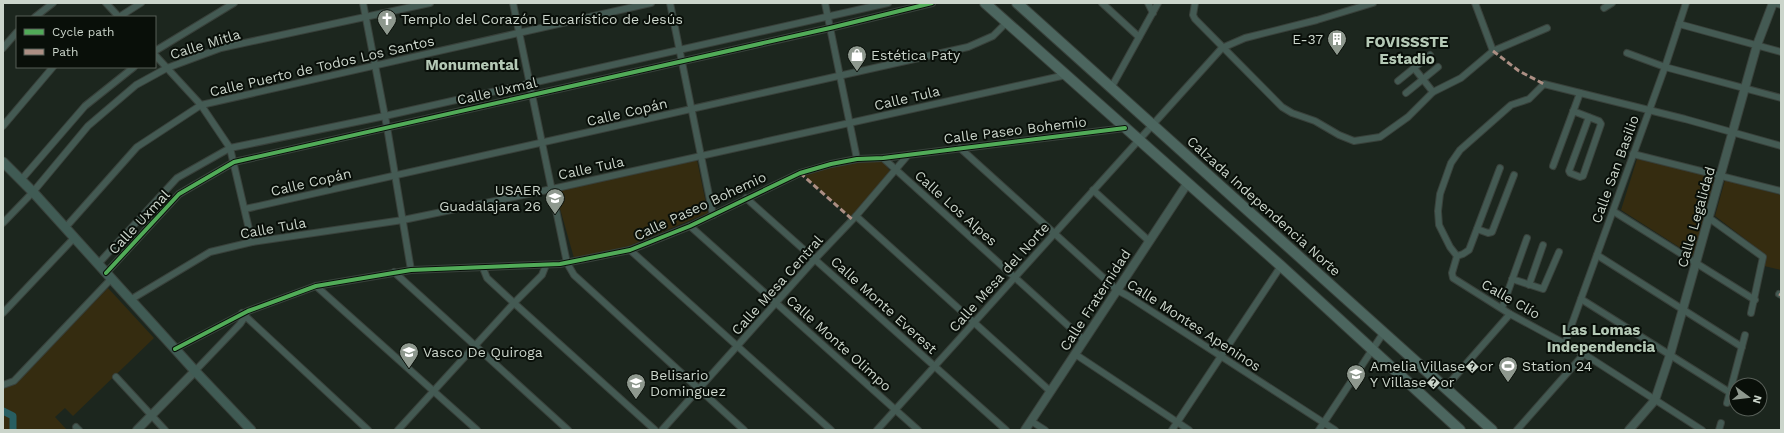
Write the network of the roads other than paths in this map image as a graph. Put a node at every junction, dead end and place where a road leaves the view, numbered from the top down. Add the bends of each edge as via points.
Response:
1 (53, 3) edge
2 (106, 3) edge
3 (141, 3) edge
4 (234, 3) edge
5 (363, 3) edge
6 (430, 3) edge
7 (513, 3) edge
8 (651, 3) edge
9 (670, 3) edge
10 (825, 3) edge
11 (888, 3) edge
12 (932, 3) edge
13 (986, 3) edge
14 (1017, 3) edge
15 (1102, 3) edge
16 (1148, 3) edge
17 (1158, 3) edge
18 (1195, 3) edge
19 (1373, 3) edge
20 (1475, 3) edge
21 (1612, 3) edge
22 (1686, 3) edge
23 (1774, 3) edge
24 (1781, 5) edge
25 (1604, 8) dead end
26 (1153, 13) junction
27 (36, 16) edge
28 (118, 16) edge
29 (121, 16) edge
30 (828, 16) junction
31 (366, 17) junction
32 (1007, 22) junction
33 (1679, 24) junction
34 (830, 28) junction
35 (1547, 28) dead end
36 (16, 33) edge
37 (519, 33) junction
38 (1139, 37) junction
39 (1757, 45) junction
40 (3, 48) edge
41 (1222, 48) junction
42 (680, 49) junction
43 (156, 50) edge
44 (1493, 51) junction
45 (1781, 52) edge
46 (1627, 53) dead end
47 (1430, 54) dead end
48 (156, 56) edge
49 (682, 61) junction
50 (376, 66) junction
51 (1665, 66) junction
52 (1438, 67) dead end
53 (52, 68) edge
54 (133, 68) edge
55 (167, 68) junction
56 (1414, 68) junction
57 (1066, 75) junction
58 (840, 76) junction
59 (1422, 79) junction
60 (1398, 81) dead end
61 (530, 83) junction
62 (1111, 88) junction
63 (1745, 89) junction
64 (1433, 92) junction
65 (1406, 93) dead end
66 (1580, 93) junction
67 (532, 95) junction
68 (1781, 98) edge
69 (201, 105) junction
70 (692, 109) junction
71 (1649, 110) junction
72 (1573, 112) junction
73 (385, 116) junction
74 (1589, 117) junction
75 (850, 123) junction
76 (1152, 125) junction
77 (3, 126) edge
78 (387, 127) junction
79 (1125, 128) junction
80 (1733, 133) junction
81 (1139, 139) junction
82 (542, 143) junction
83 (1781, 146) edge
84 (230, 148) junction
85 (960, 148) junction
86 (908, 154) junction
87 (1633, 154) junction
88 (702, 156) junction
89 (883, 158) junction
90 (857, 159) junction
91 (3, 162) edge
92 (234, 162) junction
93 (1553, 166) dead end
94 (1500, 168) dead end
95 (896, 169) junction
96 (1514, 175) dead end
97 (395, 176) junction
98 (1720, 176) junction
99 (21, 180) junction
100 (1187, 184) junction
101 (552, 189) junction
102 (1093, 190) junction
103 (1781, 191) edge
104 (33, 192) junction
105 (746, 198) junction
106 (245, 209) junction
107 (1613, 210) junction
108 (713, 214) junction
109 (856, 216) junction
110 (1709, 218) junction
111 (403, 220) junction
112 (3, 223) edge
113 (690, 226) junction
114 (65, 228) junction
115 (1477, 229) junction
116 (1054, 234) junction
117 (74, 238) junction
118 (1527, 238) dead end
119 (1150, 241) junction
120 (252, 242) junction
121 (1543, 245) dead end
122 (630, 250) junction
123 (1559, 252) dead end
124 (1597, 255) junction
125 (1457, 256) junction
126 (815, 259) junction
127 (567, 263) junction
128 (98, 264) junction
129 (1696, 264) junction
130 (546, 265) junction
131 (1281, 266) junction
132 (483, 268) junction
133 (412, 270) junction
134 (394, 272) junction
135 (109, 276) junction
136 (1014, 277) junction
137 (1512, 279) junction
138 (1529, 285) junction
139 (316, 286) junction
140 (1117, 290) junction
141 (1581, 299) junction
142 (130, 300) junction
143 (1754, 300) junction
144 (514, 303) junction
145 (776, 303) junction
146 (1502, 308) junction
147 (1683, 310) junction
148 (3, 313) edge
149 (1751, 313) dead end
150 (245, 314) junction
151 (1510, 314) junction
152 (974, 323) junction
153 (1384, 332) junction
154 (1745, 335) dead end
155 (1084, 340) junction
156 (1566, 343) junction
157 (475, 345) junction
158 (738, 346) junction
159 (1742, 346) junction
160 (175, 349) junction
161 (1373, 350) junction
162 (1074, 354) junction
163 (1584, 354) junction
164 (1670, 355) junction
165 (1220, 356) junction
166 (935, 366) junction
167 (195, 371) junction
168 (116, 377) dead end
169 (1733, 377) edge
170 (3, 385) edge
171 (1445, 388) junction
172 (699, 389) junction
173 (433, 391) junction
174 (1050, 391) junction
175 (1728, 391) edge
176 (1728, 396) edge
177 (1655, 400) junction
178 (1726, 403) dead end
179 (895, 410) junction
180 (151, 415) junction
181 (1031, 421) junction
182 (1177, 422) junction
183 (1324, 422) junction
184 (1721, 423) dead end
185 (137, 430) edge
186 (165, 430) edge
187 (251, 430) edge
188 (368, 430) edge
189 (399, 430) edge
190 (478, 430) edge
191 (568, 430) edge
192 (656, 430) edge
193 (662, 430) edge
194 (744, 430) edge
195 (831, 430) edge
196 (877, 430) edge
197 (918, 430) edge
198 (1006, 430) edge
199 (1025, 430) edge
200 (1045, 430) edge
201 (1172, 430) edge
202 (1189, 430) edge
203 (1319, 430) edge
204 (1335, 430) edge
205 (1460, 430) edge
206 (1492, 430) edge
207 (1517, 430) edge
208 (1629, 430) edge
209 (1702, 430) edge
210 (1719, 430) edge

1 - 27 street
2 - 28 street
3 - 29 street
4 - 43 street
5 - 31 street
6 - 31 street, Calle Mitla
7 - 37 street
8 - 37 street, Calle Puerto de Todos Los Santos
9 - 42 street
10 - 30 street
11 - 30 street, Calle Uxmal
12 - 34 street, Calle Uxmal
13 - 32 main road
14 - 62 main road, Calzada Independencia Norte
15 - 38 street
16 - 26 street
17 - 26 street
18 - 41 street via 1195,19
19 - 41 street via 1245,38
20 - 44 street
21 - 25 street
22 - 33 street, Calle San Basilio
23 - 24 street
23 - 39 street, Calle Legalidad
26 - 38 street
30 - 34 street
30 - 42 street, Calle Uxmal
31 - 50 street
31 - 55 street, Calle Mitla via 221,48
32 - 57 main road
32 - 58 street, Calle Copán via 993,36 968,47
33 - 39 street
33 - 51 street, Calle San Basilio
34 - 49 street, Calle Uxmal
34 - 58 street
35 - 44 street
36 - 40 street
37 - 50 street, Calle Puerto de Todos Los Santos
37 - 61 street
38 - 62 street
39 - 45 street
39 - 63 street, Calle Legalidad
41 - 64 street via 1282,107 1354,141 1380,137 1408,117
41 - 76 street, Calle Mesa del Norte
42 - 49 street
42 - 61 street, Calle Uxmal
44 - 64 street via 1461,78
46 - 51 street
47 - 56 street
48 - 55 street
49 - 67 street, Calle Uxmal
49 - 70 street
50 - 69 street, Calle Puerto de Todos Los Santos
50 - 73 street
51 - 63 street
51 - 71 street, Calle San Basilio
52 - 59 street
53 - 77 street
54 - 99 street via 85,106
55 - 69 street
55 - 104 street, Calle Mitla via 136,85 88,126
56 - 59 street
56 - 60 street
57 - 75 street, Calle Tula
57 - 79 main road
58 - 70 street, Calle Copán
58 - 75 street
59 - 64 street
59 - 65 street
61 - 67 street
61 - 73 street, Calle Uxmal
62 - 76 main road, Calzada Independencia Norte
63 - 68 street
63 - 80 street, Calle Legalidad
66 - 71 street
66 - 72 street
66 - 125 street via 1544,84 1529,99 1511,105 1460,150 1451,163 1440,194 1439,218 1439,225
67 - 78 street, Calle Uxmal
67 - 82 street
69 - 84 street
69 - 114 street, Calle Puerto de Todos Los Santos via 137,147
70 - 82 street, Calle Copán
70 - 88 street
71 - 80 street
71 - 87 street, Calle San Basilio
72 - 74 street
72 - 93 street
73 - 78 street
73 - 84 street, Calle Uxmal
74 - 74 street via 1570,171 1579,177 1583,176 1600,125 1599,121
75 - 88 street, Calle Tula
75 - 90 street
76 - 81 street, Calle Mesa del Norte
76 - 153 main road, Calzada Independencia Norte
78 - 92 street, Calle Uxmal
78 - 97 street
79 - 81 main road
79 - 85 street, Calle Paseo Bohemio
80 - 83 street
80 - 98 street, Calle Legalidad
81 - 100 main road
81 - 102 street, Calle Mesa del Norte
82 - 97 street, Calle Copán
82 - 101 street
84 - 92 street
84 - 128 street, Calle Uxmal via 177,178
85 - 86 street, Calle Paseo Bohemio
85 - 116 street, Calle Montes Apeninos
86 - 89 street, Calle Paseo Bohemio
86 - 95 street, Calle Mesa Central
87 - 98 street
87 - 107 street, Calle San Basilio
88 - 101 street, Calle Tula
88 - 108 street
89 - 90 street, Calle Paseo Bohemio
89 - 95 street, Calle Los Alpes
90 - 105 street, Calle Paseo Bohemio via 800,173
91 - 99 main road
92 - 106 street
92 - 135 street, Calle Uxmal via 179,194
94 - 115 street
95 - 109 street, Calle Mesa Central
95 - 136 street, Calle Los Alpes
96 - 115 street via 1492,232
97 - 106 street, Calle Copán
97 - 111 street
98 - 103 street
98 - 110 street, Calle Legalidad
99 - 104 main road
100 - 119 street, Calle Fraternidad
100 - 131 main road
101 - 111 street, Calle Tula
101 - 127 street
102 - 116 street, Calle Mesa del Norte
102 - 119 street
104 - 112 street, Calle Mitla
104 - 114 main road
105 - 108 street, Calle Paseo Bohemio
105 - 126 street, Calle Monte Everest
106 - 120 street
107 - 124 street, Calle San Basilio
107 - 129 street
108 - 113 street, Calle Paseo Bohemio
109 - 126 street, Calle Mesa Central
109 - 152 street
110 - 129 street, Calle Legalidad
110 - 143 street via 1763,257
111 - 120 street, Calle Tula
111 - 133 street
113 - 122 street, Calle Paseo Bohemio
113 - 145 street, Calle Monte Olimpo
114 - 117 main road
115 - 125 street via 1468,252
116 - 136 street, Calle Mesa del Norte
116 - 140 street, Calle Montes Apeninos
117 - 128 main road
117 - 148 street
118 - 137 street
119 - 140 street, Calle Fraternidad
120 - 142 street, Calle Tula via 210,252
121 - 138 street
122 - 127 street, Calle Paseo Bohemio
122 - 158 street
123 - 138 street via 1545,288
124 - 141 street, Calle San Basilio
124 - 147 street
125 - 146 street, Calle Clío via 1452,276
126 - 145 street, Calle Mesa Central
126 - 166 street, Calle Monte Everest
127 - 130 street, Calle Paseo Bohemio
127 - 172 street via 574,275
128 - 135 main road
129 - 143 street
129 - 147 street, Calle Legalidad
130 - 132 street, Calle Paseo Bohemio
130 - 144 street via 542,275
131 - 161 main road
131 - 165 street
132 - 133 street, Calle Paseo Bohemio
132 - 144 street via 487,278
133 - 134 street, Calle Paseo Bohemio
134 - 139 street, Calle Paseo Bohemio
134 - 157 street
135 - 142 main road
135 - 170 street, Calle Uxmal via 14,381
136 - 152 street, Calle Mesa del Norte
136 - 155 street, Calle Los Alpes
137 - 138 street
137 - 146 street
139 - 150 street, Calle Paseo Bohemio
139 - 173 street
140 - 155 street, Calle Fraternidad
140 - 165 street, Calle Montes Apeninos
141 - 156 street, Calle San Basilio
141 - 164 street
142 - 160 main road
143 - 149 street
144 - 157 street
144 - 192 street
145 - 158 street, Calle Mesa Central
145 - 179 street, Calle Monte Olimpo
146 - 151 street, Calle Clío
147 - 159 street
147 - 164 street, Calle Legalidad
150 - 160 street, Calle Paseo Bohemio
150 - 167 street
150 - 188 street
151 - 156 street, Calle Clío
151 - 171 street
152 - 166 street, Calle Mesa del Norte
152 - 174 street
153 - 161 street
153 - 171 main road, Calzada Independencia Norte
154 - 159 street
155 - 162 street, Calle Fraternidad
156 - 163 street, Calle Clío
157 - 173 street
157 - 191 street
158 - 172 street, Calle Mesa Central
158 - 195 street
159 - 169 street
160 - 167 main road
161 - 183 street
161 - 205 main road
162 - 174 street, Calle Fraternidad
162 - 182 street
163 - 177 street, Calle Clío
163 - 207 street
164 - 175 street
164 - 177 street, Calle Legalidad
165 - 182 street
165 - 183 street, Calle Montes Apeninos
166 - 179 street, Calle Mesa del Norte
166 - 198 street, Calle Monte Everest
167 - 180 street
167 - 187 main road
168 - 180 street
171 - 206 main road, Calzada Independencia Norte
172 - 193 street, Calle Mesa Central
172 - 194 street
173 - 189 street
173 - 190 street
174 - 181 street, Calle Fraternidad
176 - 178 street
177 - 208 street, Calle Legalidad
177 - 209 street, Calle Clío
179 - 196 street, Calle Mesa del Norte
179 - 197 street, Calle Monte Olimpo
180 - 185 street
180 - 186 street
181 - 199 street, Calle Fraternidad
181 - 200 street
182 - 201 street
182 - 202 street
183 - 203 street
183 - 204 street, Calle Montes Apeninos
184 - 210 street

